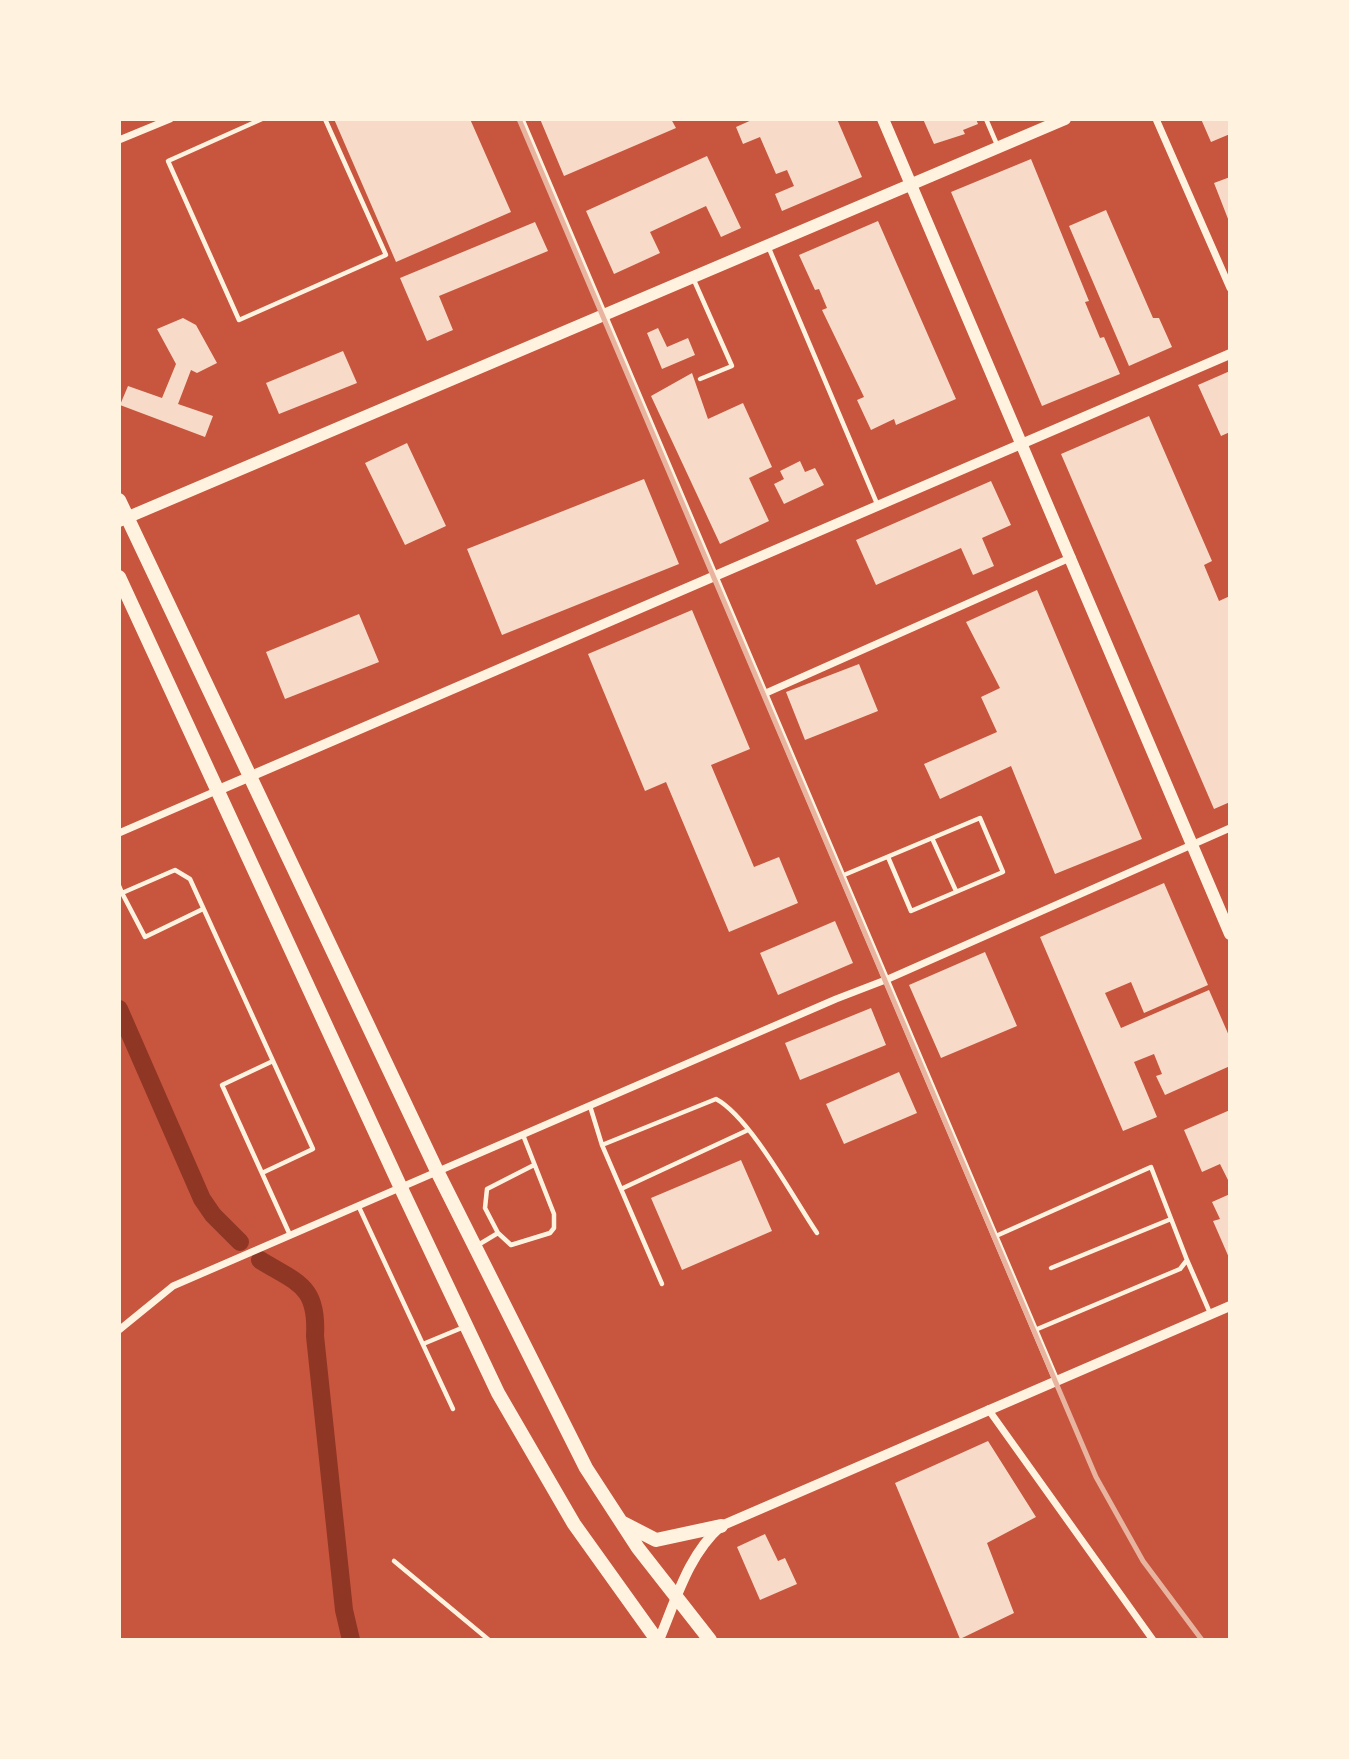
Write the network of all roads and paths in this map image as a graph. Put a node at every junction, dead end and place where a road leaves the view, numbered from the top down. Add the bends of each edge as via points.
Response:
1 (170, 119) edge
2 (262, 119) edge
3 (325, 119) edge
4 (522, 119) edge
5 (884, 119) edge
6 (986, 119) edge
7 (1065, 119) edge
8 (1156, 119) edge
9 (119, 140) edge
10 (998, 148) junction
11 (912, 185) junction
12 (767, 245) junction
13 (693, 277) junction
14 (1230, 288) edge
15 (605, 316) junction
16 (1230, 354) edge
17 (701, 379) dead end
18 (1021, 446) junction
19 (119, 500) edge
20 (878, 506) junction
21 (123, 519) edge
22 (1072, 557) junction
23 (716, 575) junction
24 (119, 577) edge
25 (766, 693) junction
26 (250, 777) junction
27 (216, 792) junction
28 (1230, 828) edge
29 (119, 833) edge
30 (932, 838) junction
31 (1192, 844) junction
32 (888, 857) junction
33 (844, 875) junction
34 (119, 886) edge
35 (956, 891) junction
36 (122, 892) junction
37 (203, 909) junction
38 (1230, 934) edge
39 (888, 979) junction
40 (273, 1060) junction
41 (590, 1105) junction
42 (748, 1130) junction
43 (522, 1134) junction
44 (602, 1145) junction
45 (534, 1165) junction
46 (437, 1171) junction
47 (262, 1173) junction
48 (400, 1186) junction
49 (621, 1189) junction
50 (358, 1205) junction
51 (1171, 1219) junction
52 (498, 1233) junction
53 (817, 1233) dead end
54 (290, 1235) junction
55 (996, 1236) junction
56 (474, 1247) junction
57 (1187, 1261) junction
58 (1051, 1268) dead end
59 (662, 1284) dead end
60 (1230, 1306) edge
61 (1210, 1314) junction
62 (467, 1326) junction
63 (119, 1330) edge
64 (1035, 1330) junction
65 (423, 1344) junction
66 (1056, 1380) junction
67 (453, 1409) dead end
68 (988, 1409) junction
69 (619, 1520) junction
70 (721, 1526) junction
71 (394, 1561) dead end
72 (677, 1597) junction
73 (489, 1640) edge
74 (658, 1640) edge
75 (710, 1640) edge
76 (1153, 1640) edge

1 - 9 street
2 - 3 lane via 168,161 239,320 386,255
4 - 15 street
5 - 11 main road
6 - 10 lane
7 - 10 main road
8 - 14 street
10 - 11 main road
11 - 12 main road
11 - 18 main road
12 - 13 main road
12 - 20 lane
13 - 15 main road
13 - 17 lane via 732,366
15 - 21 main road
15 - 23 street
16 - 18 street
18 - 20 street
18 - 22 main road
19 - 21 highway
20 - 23 street
21 - 26 highway
22 - 25 street
22 - 31 main road
23 - 25 street
23 - 26 street
24 - 27 highway
25 - 33 street
26 - 27 street
26 - 46 highway
27 - 29 street
27 - 48 highway
28 - 31 street
30 - 32 lane
30 - 35 lane
30 - 35 lane via 980,818 1003,872
31 - 38 main road
31 - 39 street
32 - 33 lane
32 - 35 lane via 911,911
33 - 39 street
34 - 36 lane
36 - 37 lane via 175,870 190,879
36 - 37 lane via 145,937
37 - 40 lane
39 - 41 street
39 - 55 street
40 - 47 lane via 222,1085
40 - 47 lane via 313,1149
41 - 43 street
41 - 44 lane
42 - 44 lane via 716,1099
42 - 49 lane
42 - 53 lane
43 - 45 lane
43 - 46 street
44 - 49 lane
45 - 52 lane via 487,1189 485,1208
45 - 52 lane via 554,1214 554,1228 511,1245
46 - 48 street
46 - 56 highway
47 - 54 lane
48 - 50 street
48 - 62 highway
49 - 59 lane
50 - 54 street
50 - 65 lane
51 - 55 lane via 1150,1167
51 - 57 lane
51 - 58 lane
52 - 56 lane
54 - 63 street via 173,1286
55 - 64 street
56 - 69 highway via 586,1468
57 - 61 lane
57 - 64 lane via 1181,1269
60 - 61 street
61 - 66 street
62 - 65 lane
62 - 74 highway via 549,1484
64 - 66 street
65 - 67 lane
66 - 68 street
68 - 70 street
68 - 76 street
69 - 70 highway via 656,1540
69 - 72 highway
70 - 72 street via 695,1555
71 - 73 lane
72 - 74 street
72 - 75 highway

